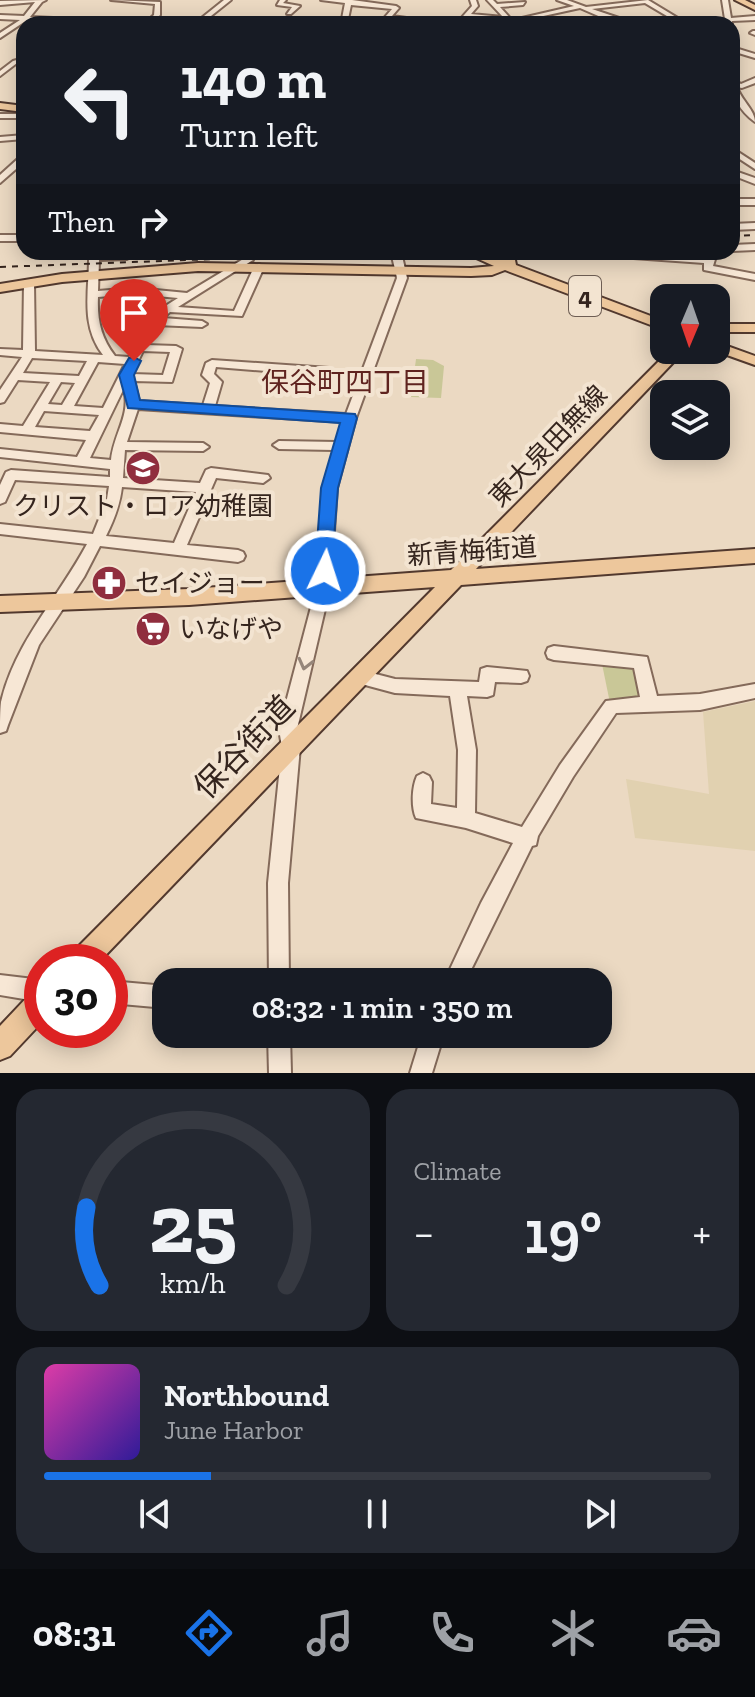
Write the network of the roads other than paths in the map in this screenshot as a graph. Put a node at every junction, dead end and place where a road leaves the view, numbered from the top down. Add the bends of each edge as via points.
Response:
1 (41, 0) edge
2 (114, 0) edge
3 (228, 0) edge
4 (283, 0) edge
5 (324, 0) edge
6 (473, 0) edge
7 (490, 0) edge
8 (560, 0) edge
9 (739, 0) edge
10 (573, 1) edge
11 (349, 2) edge
12 (647, 2) edge
13 (523, 3) dead end
14 (663, 4) dead end
15 (0, 5) edge
16 (497, 6) junction
17 (34, 7) junction
18 (585, 7) junction
19 (755, 8) edge
20 (289, 13) dead end
21 (504, 13) junction
22 (598, 13) junction
23 (626, 13) dead end
24 (467, 15) joint
25 (27, 16) edge
26 (156, 16) edge
27 (207, 16) edge
28 (389, 16) edge
29 (471, 16) edge
30 (506, 16) edge
31 (514, 16) edge
32 (538, 16) edge
33 (584, 16) edge
34 (604, 16) edge
35 (670, 16) edge
36 (16, 62) edge
37 (0, 74) edge
38 (740, 102) edge
39 (755, 120) edge
40 (94, 260) edge
41 (252, 260) edge
42 (398, 260) edge
43 (493, 260) edge
44 (498, 260) edge
45 (709, 260) edge
46 (508, 265) junction
47 (403, 272) junction
48 (93, 276) junction
49 (755, 277) edge
50 (29, 283) junction
51 (0, 288) edge
52 (91, 295) junction
53 (188, 296) junction
54 (167, 309) junction
55 (650, 318) edge
56 (154, 321) junction
57 (202, 324) dead end
58 (730, 328) edge
59 (755, 328) edge
60 (730, 344) edge
61 (140, 348) junction
62 (730, 351) edge
63 (0, 352) edge
64 (29, 354) junction
65 (755, 354) edge
66 (94, 359) junction
67 (112, 360) junction
68 (134, 361) junction
69 (755, 361) edge
70 (664, 364) edge
71 (329, 372) dead end
72 (16, 376) junction
73 (127, 376) junction
74 (57, 379) junction
75 (82, 380) junction
76 (0, 399) edge
77 (134, 405) junction
78 (41, 407) junction
79 (66, 409) junction
80 (208, 409) junction
81 (107, 412) junction
82 (350, 418) junction
83 (0, 428) edge
84 (27, 430) junction
85 (94, 436) junction
86 (279, 445) dead end
87 (119, 446) junction
88 (341, 446) junction
89 (203, 447) dead end
90 (0, 453) edge
91 (82, 460) junction
92 (116, 465) junction
93 (6, 475) edge
94 (263, 478) dead end
95 (115, 481) junction
96 (205, 488) junction
97 (0, 499) edge
98 (0, 529) edge
99 (99, 539) junction
100 (178, 549) junction
101 (238, 556) dead end
102 (755, 556) edge
103 (455, 578) junction
104 (323, 588) junction
105 (56, 602) junction
106 (0, 604) edge
107 (554, 653) dead end
108 (9, 672) edge
109 (521, 676) dead end
110 (360, 677) junction
111 (457, 687) junction
112 (755, 691) edge
113 (650, 703) junction
114 (0, 725) edge
115 (291, 747) junction
116 (423, 782) dead end
117 (466, 819) junction
118 (529, 838) junction
119 (99, 944) edge
120 (279, 968) edge
121 (460, 968) edge
122 (0, 985) edge
123 (24, 988) edge
124 (128, 994) edge
125 (152, 996) edge
126 (24, 1021) edge
127 (0, 1046) edge
128 (279, 1048) edge
129 (429, 1048) edge
130 (280, 1073) edge
131 (421, 1073) edge

1 - 15 street
1 - 17 street
2 - 26 street via 158,3
3 - 27 street
4 - 20 street via 279,4 297,6
5 - 11 street
6 - 24 street via 475,6
7 - 16 street
8 - 10 street
9 - 19 main road
10 - 18 street
11 - 28 street via 396,8
12 - 14 street
12 - 18 street
12 - 35 street
13 - 16 street
15 - 17 street
16 - 21 street
17 - 25 street
18 - 22 street
18 - 32 street
21 - 30 street
21 - 31 street
22 - 23 street
22 - 33 street
22 - 34 street
24 - 29 street
36 - 37 street
38 - 39 street
40 - 48 street
41 - 47 main road
41 - 48 main road
41 - 53 street
41 - 54 street via 238,314
42 - 47 street
43 - 46 main road, 4
44 - 46 main road, 4
45 - 49 street via 707,268
46 - 47 main road via 484,272
46 - 55 main road, 4
47 - 82 street
48 - 50 main road
48 - 52 street
50 - 51 main road
50 - 64 street
52 - 53 street via 135,291
52 - 67 street via 94,329
53 - 54 street
54 - 56 street
56 - 57 street
56 - 61 street
58 - 59 main road
60 - 65 main road
61 - 68 street
61 - 73 street via 176,349 168,379
62 - 69 main road
63 - 64 street
64 - 66 street
64 - 72 street
66 - 67 street
66 - 75 street
67 - 68 street
68 - 73 street
70 - 103 main road, 東大泉田無線
71 - 80 street via 212,363 208,375 216,382
72 - 74 street
72 - 76 street
73 - 77 street
73 - 81 street
74 - 75 street
74 - 78 street
75 - 79 street
77 - 80 street
77 - 87 street
78 - 79 street
78 - 84 street
79 - 81 street
80 - 82 street
81 - 85 street
82 - 88 street
83 - 84 street
84 - 85 street
85 - 91 street
86 - 88 street
87 - 89 street
87 - 92 street
88 - 104 street via 330,488
90 - 91 street
91 - 92 street
92 - 95 street
93 - 95 street
93 - 97 street
94 - 96 street via 211,473
95 - 96 street
95 - 99 street
96 - 100 street
98 - 99 street
99 - 100 street
99 - 105 street
100 - 101 street
102 - 103 main road, 新青梅街道
103 - 104 main road, 新青梅街道
103 - 110 main road, 保谷街道
104 - 105 main road, 新青梅街道
104 -> 115 street via 288,729
105 - 106 main road, 新青梅街道
105 - 108 street
107 - 113 street via 641,662
108 - 114 street
109 - 111 street via 487,674 487,690
110 - 111 street via 395,686
110 - 115 main road, 保谷街道
111 - 117 street via 467,750
112 - 113 street via 700,702
113 - 118 street via 612,706 579,746
115 - 119 main road, 保谷街道
115 - 120 street via 278,883
116 - 117 street via 422,812
117 - 118 street
118 - 121 street via 486,909
122 - 123 street
124 - 125 street
126 - 127 main road
128 - 130 street
129 - 131 street

